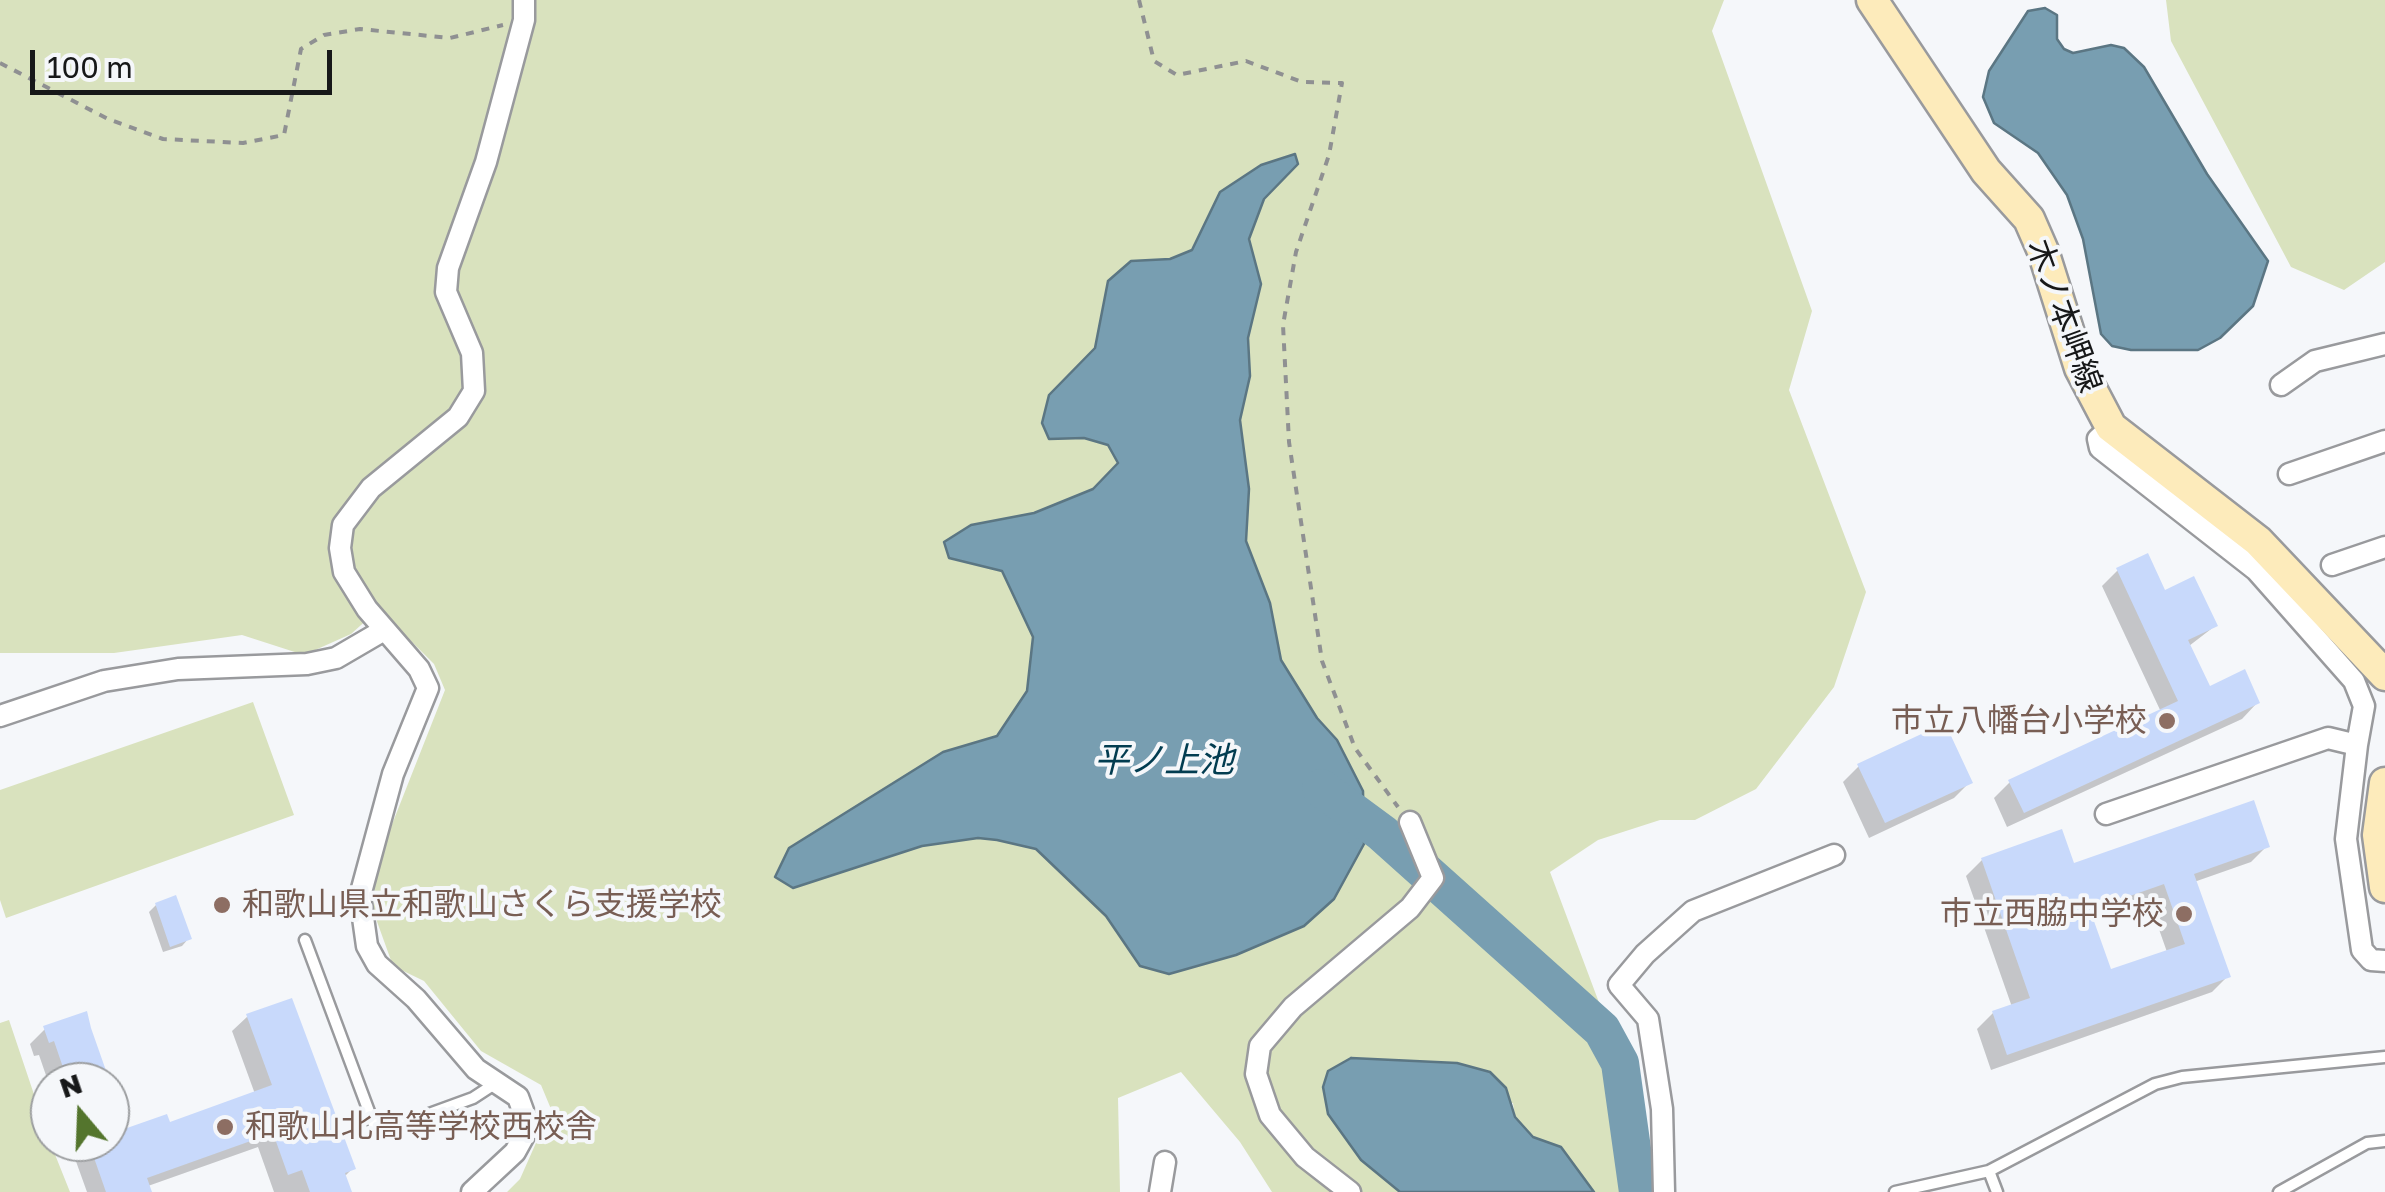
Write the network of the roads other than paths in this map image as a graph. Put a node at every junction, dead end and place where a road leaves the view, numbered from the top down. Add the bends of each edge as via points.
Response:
1 (1872, 0) edge
2 (524, 10) edge
3 (2385, 344) edge
4 (2281, 385) dead end
5 (2111, 427) junction
6 (2385, 441) edge
7 (2289, 474) dead end
8 (2385, 547) edge
9 (2332, 565) dead end
10 (384, 630) junction
11 (2385, 674) edge
12 (0, 716) edge
13 (2357, 745) junction
14 (2385, 783) edge
15 (2106, 814) dead end
16 (1410, 822) road end
17 (1834, 855) dead end
18 (2385, 887) edge
19 (305, 940) dead end
20 (2385, 961) edge
21 (2385, 1056) edge
22 (496, 1083) junction
23 (2385, 1141) edge
24 (1165, 1162) dead end
25 (1990, 1171) junction
26 (472, 1192) edge
27 (1160, 1192) edge
28 (1350, 1192) edge
29 (1664, 1192) edge
30 (1895, 1192) edge
31 (1998, 1192) edge
32 (2279, 1192) edge

1 - 5 main road, 木ノ本岬線 via 1986,171 2029,219 2080,368
2 - 10 street via 486,162 448,268 446,292 472,354 474,391 458,417 371,488 343,526 344,572
3 - 4 street via 2315,362
5 - 11 main road, 木ノ本岬線 via 2258,541
5 - 13 street via 2098,439 2100,448 2256,570 2354,682 2364,706
6 - 7 street
8 - 9 street
10 - 12 street via 336,658 178,668 104,681
10 - 22 street via 419,669 427,697 393,774 360,896 361,924 377,964
13 - 15 street via 2328,738
13 - 20 street via 2346,839 2362,950 2370,960
14 - 18 main road via 2378,835
16 - 28 street via 1434,878 1410,908 1293,1007 1260,1046 1256,1074 1270,1115 1305,1157
17 - 29 street via 1693,911 1620,985 1648,1019 1662,1109
19 - 22 lane via 377,1133
21 - 25 lane via 2155,1084
22 - 26 street via 518,1097 526,1132 515,1152
23 - 32 lane via 2367,1143
24 - 27 street
25 - 30 lane
25 - 31 lane

